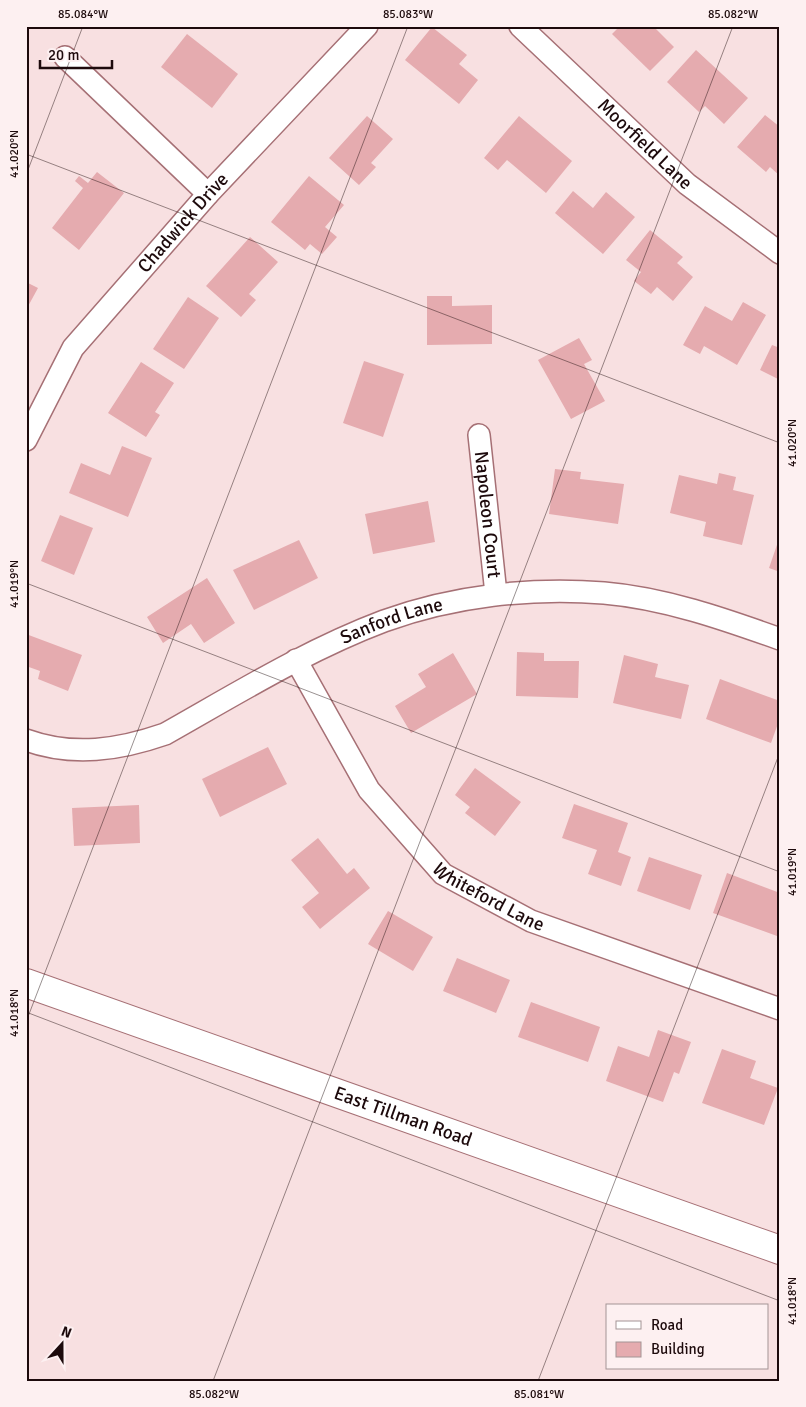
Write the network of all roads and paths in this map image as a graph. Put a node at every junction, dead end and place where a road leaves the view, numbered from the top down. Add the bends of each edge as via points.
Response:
1 (367, 26) edge
2 (520, 26) edge
3 (65, 56) dead end
4 (208, 194) junction
5 (780, 253) edge
6 (479, 434) dead end
7 (26, 440) edge
8 (496, 594) junction
9 (780, 639) edge
10 (296, 660) junction
11 (26, 740) edge
12 (26, 983) edge
13 (780, 1009) edge
14 (780, 1250) edge

1 - 4 street, Chadwick Drive
2 - 5 street, Moorfield Lane via 687,184
3 - 4 street
4 - 7 street, Chadwick Drive via 73,348
6 - 8 street, Napoleon Court
8 - 9 street, Sanford Lane via 605,593 682,609
8 - 10 street, Sanford Lane via 438,605 385,621
10 - 11 street, Sanford Lane via 165,734 144,741 120,748 93,750 61,749
10 - 13 street, Whiteford Lane via 369,790 443,874 532,921
12 - 14 main road, East Tillman Road

